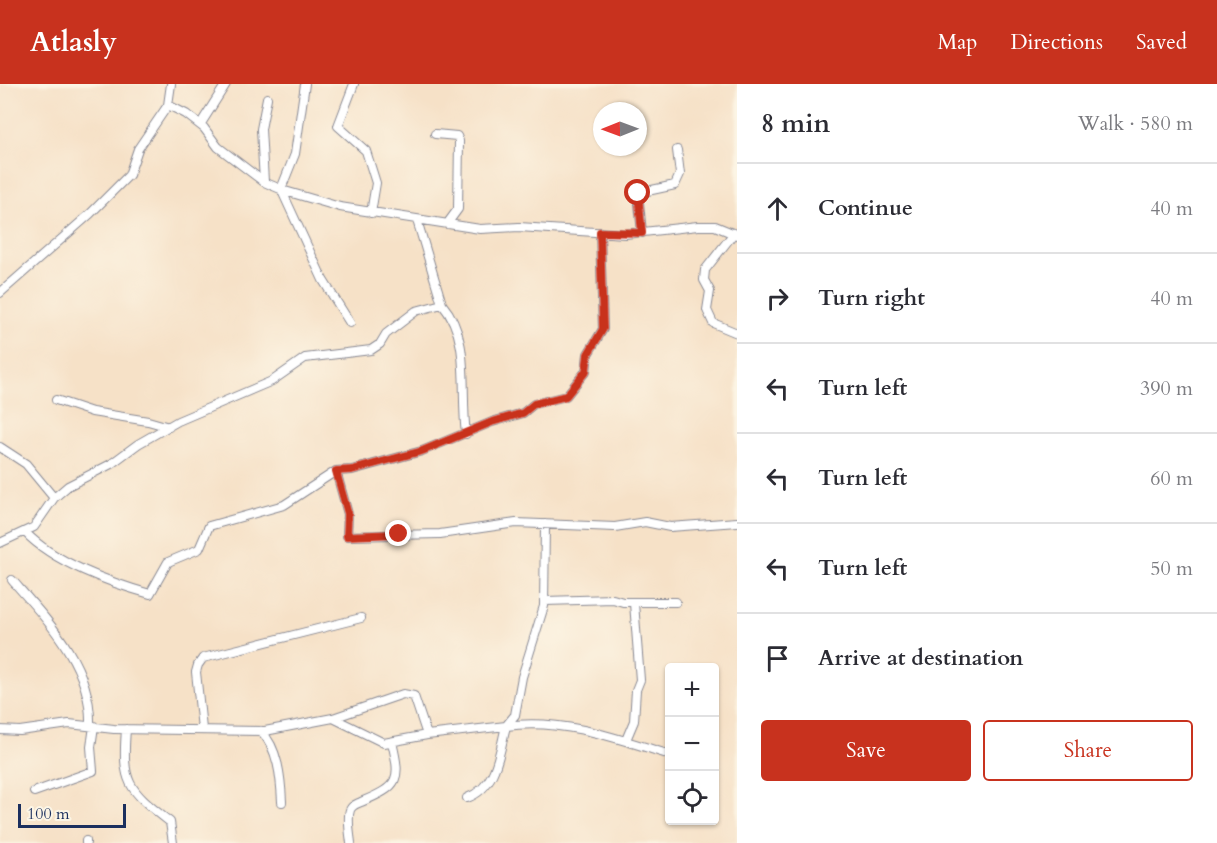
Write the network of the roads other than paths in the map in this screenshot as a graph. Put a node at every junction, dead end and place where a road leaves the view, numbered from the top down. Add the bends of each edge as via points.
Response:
1 (171, 84) edge
2 (226, 84) edge
3 (305, 84) edge
4 (354, 84) edge
5 (267, 98) dead end
6 (168, 105) junction
7 (200, 125) junction
8 (435, 134) dead end
9 (677, 150) dead end
10 (264, 182) junction
11 (281, 189) junction
12 (371, 213) junction
13 (417, 220) junction
14 (447, 224) junction
15 (600, 232) junction
16 (642, 233) junction
17 (736, 234) edge
18 (0, 292) edge
19 (442, 304) junction
20 (350, 323) dead end
21 (737, 333) edge
22 (56, 400) dead end
23 (169, 427) junction
24 (466, 434) junction
25 (0, 447) edge
26 (336, 471) junction
27 (54, 498) junction
28 (737, 522) edge
29 (545, 524) junction
30 (25, 532) junction
31 (0, 543) edge
32 (12, 580) dead end
33 (545, 601) junction
34 (676, 602) dead end
35 (634, 603) junction
36 (361, 618) dead end
37 (333, 718) junction
38 (92, 725) junction
39 (506, 726) junction
40 (126, 729) junction
41 (202, 729) junction
42 (0, 730) edge
43 (261, 731) junction
44 (427, 735) junction
45 (626, 740) junction
46 (392, 742) junction
47 (665, 754) edge
48 (34, 792) dead end
49 (467, 798) dead end
50 (282, 802) dead end
51 (173, 843) edge
52 (351, 843) edge

1 - 6 street
2 - 7 street
3 - 11 street via 295,154
4 - 12 street via 338,126 366,151 376,183
5 - 10 street via 261,129
6 - 7 street
6 - 18 street via 138,149 129,175 119,187
7 - 10 street via 218,147
8 - 14 street via 457,136 459,141 458,209
9 - 16 street via 680,174 675,185 638,193
10 - 11 street
11 - 12 street
11 - 20 street via 323,280
12 - 13 street
13 - 14 street
13 - 19 street
14 - 15 street via 480,229
15 - 16 street
15 - 24 street via 603,329 588,354 586,371 566,396 534,404 523,413
16 - 17 street via 715,226
17 - 21 street via 705,270 704,280 710,291 708,310 713,323
19 - 23 street via 416,311 371,350 305,358 272,381
19 - 24 street via 459,337
22 - 23 street via 92,412
23 - 27 street
24 - 26 street via 403,457
25 - 27 street via 26,464
26 - 29 street via 348,514 347,536 440,534 516,523
26 - 30 street via 284,505 209,526 199,549 168,562 150,594 102,579 36,544
27 - 30 street via 34,527
28 - 29 street via 670,527 645,522 615,528
29 - 33 street
30 - 31 street
32 - 38 street via 62,637 83,682
33 - 35 street via 613,599
33 - 39 street via 515,715
34 - 35 street
35 - 45 street via 640,680 634,721
36 - 41 street via 203,658 196,672
37 - 43 street
37 - 44 street via 403,694 414,696
37 - 46 street via 372,740
38 - 40 street
38 - 42 street
38 - 48 street via 93,771
39 - 44 street
39 - 45 street via 544,723
39 - 49 street via 490,782
40 - 41 street
40 - 51 street via 123,764 128,783 146,804 170,822
41 - 43 street
43 - 50 street via 273,749
44 - 46 street
45 - 47 street
46 - 52 street via 399,771 395,781 349,811

